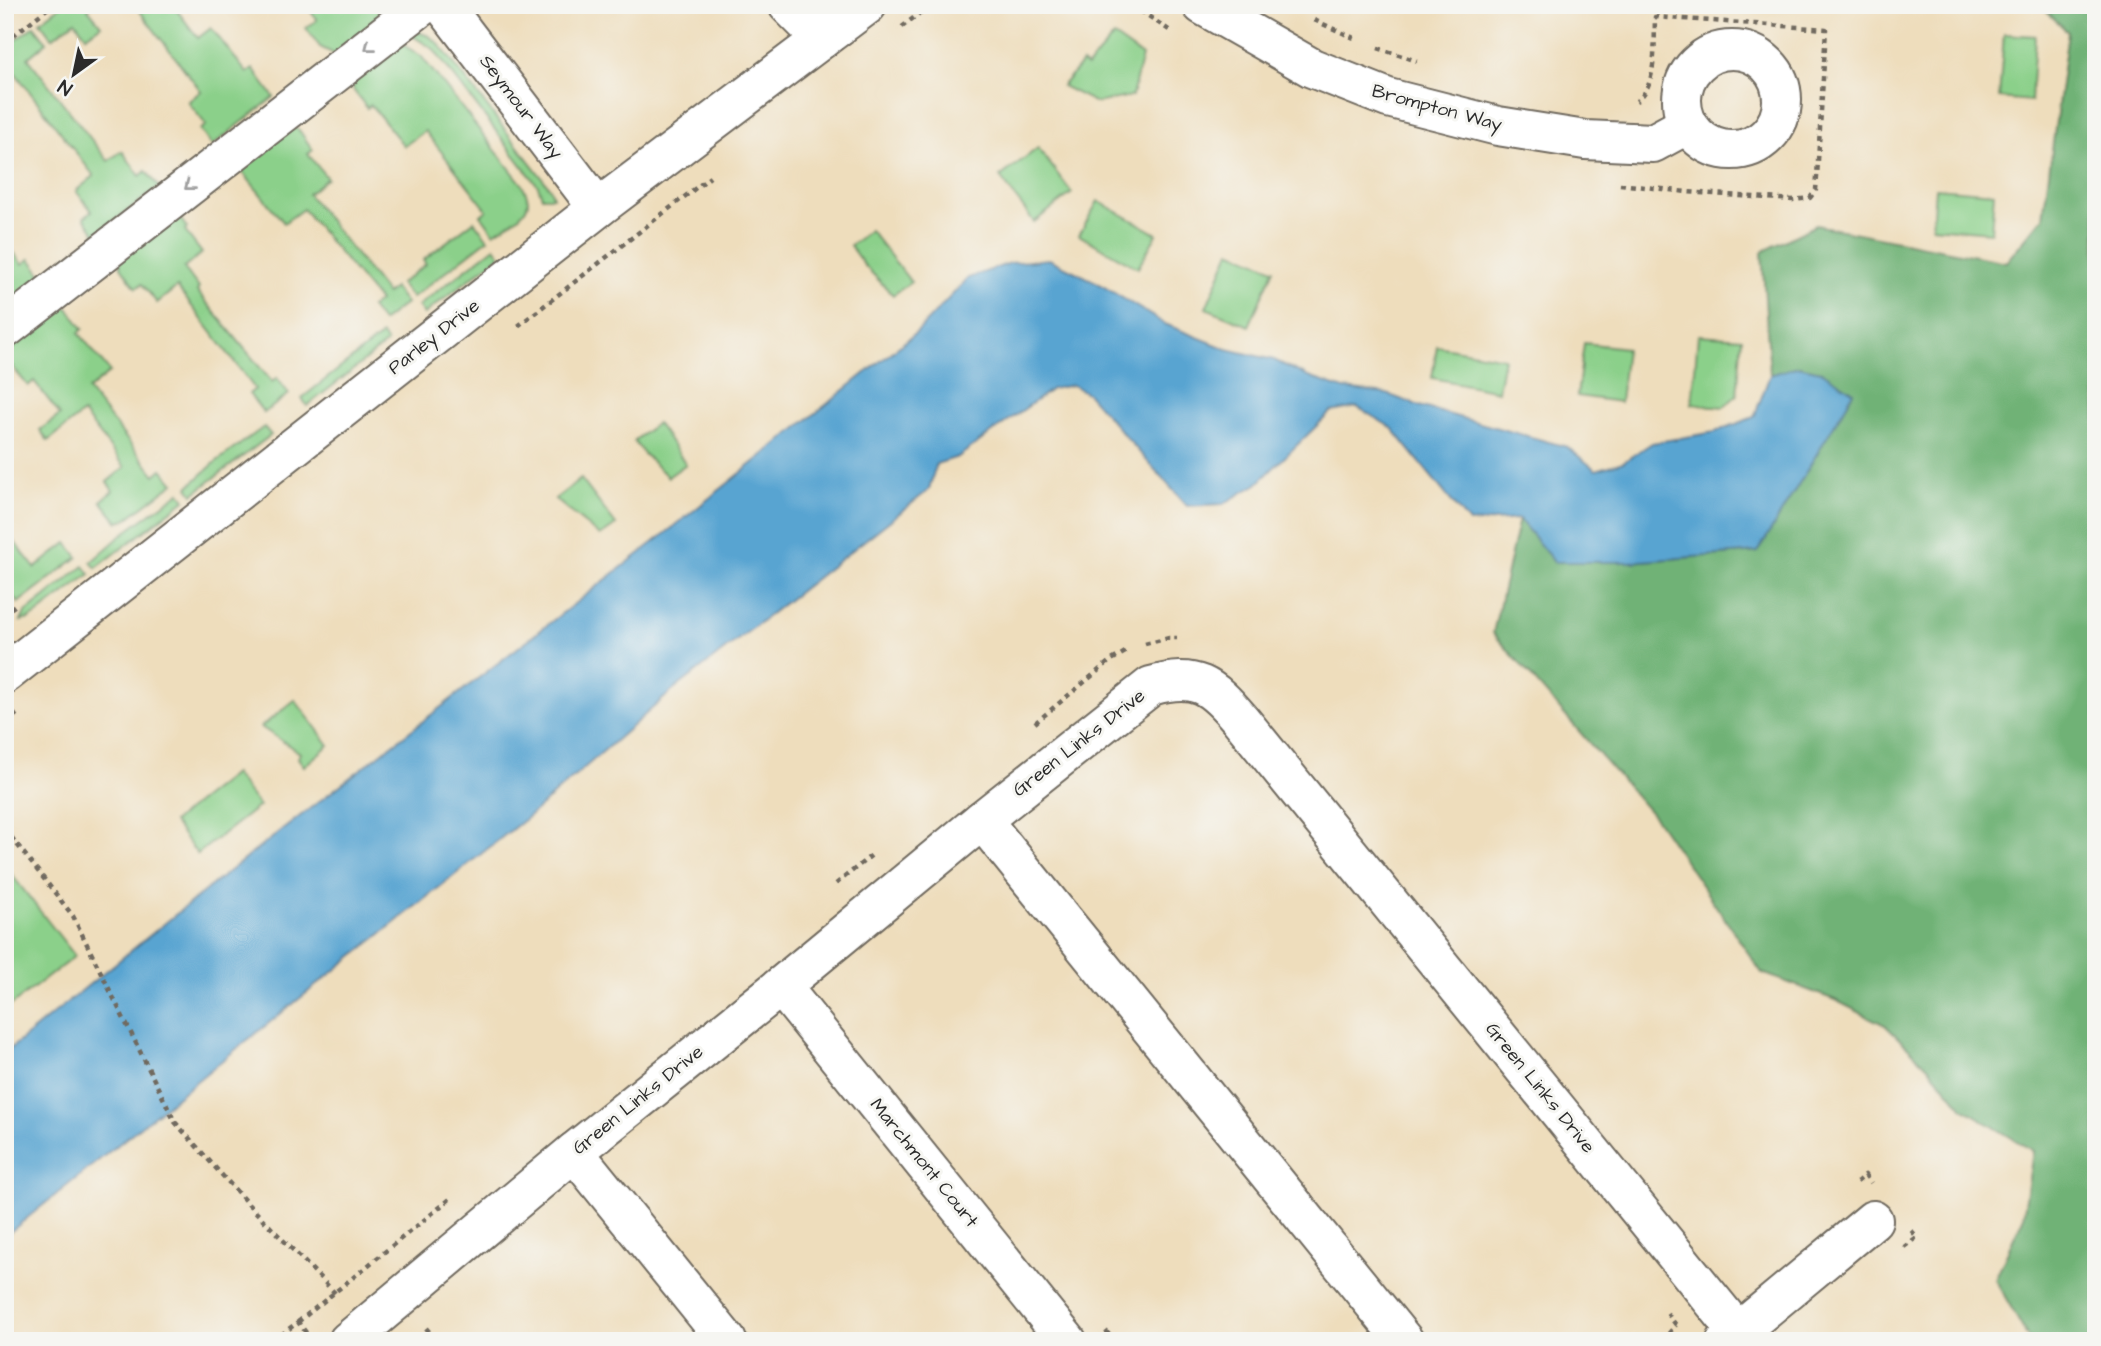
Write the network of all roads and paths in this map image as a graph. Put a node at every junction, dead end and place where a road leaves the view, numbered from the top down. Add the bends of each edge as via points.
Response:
1 (52, 5) edge
2 (423, 5) edge
3 (443, 5) edge
4 (788, 5) edge
5 (867, 5) edge
6 (1202, 5) edge
7 (822, 39) junction
8 (5, 42) edge
9 (1688, 124) dead end
10 (598, 208) junction
11 (5, 330) edge
12 (5, 597) edge
13 (15, 620) dead end
14 (8, 668) edge
15 (982, 820) junction
16 (5, 829) edge
17 (781, 986) junction
18 (574, 1152) junction
19 (1873, 1220) dead end
20 (1661, 1306) dead end
21 (1676, 1325) junction
22 (1727, 1326) edge
23 (366, 1335) edge
24 (309, 1337) dead end
25 (273, 1341) edge
26 (727, 1341) edge
27 (1067, 1341) edge
28 (1404, 1341) edge
29 (1662, 1341) edge

1 - 8 path
2 -> 11 street
3 - 10 street, Seymour Way
4 - 7 street
5 - 7 street, Parley Drive
6 - 9 street, Brompton Way via 1312,68 1388,98 1498,126 1585,140 1653,143
7 - 10 street, Parley Drive
10 - 14 street, Parley Drive
12 - 13 path via 17,612
15 - 17 street, Green Links Drive
15 - 22 street, Green Links Drive via 1151,686 1171,680 1195,681 1221,696
15 - 28 street
16 - 23 path via 73,916 175,1122 352,1310
17 - 18 street, Green Links Drive
17 - 27 street, Marchmont Court
18 - 23 street, Green Links Drive
18 - 26 street
19 - 22 street
20 - 21 path
21 - 22 path via 1690,1329
21 - 29 path
24 - 25 path via 298,1322

